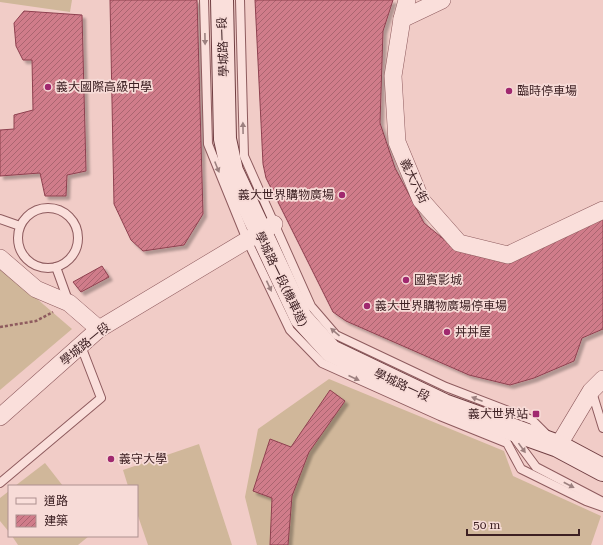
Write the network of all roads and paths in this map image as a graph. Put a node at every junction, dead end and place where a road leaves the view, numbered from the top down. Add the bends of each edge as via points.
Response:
1 (204, 0) edge
2 (222, 0) edge
3 (240, 0) edge
4 (406, 0) edge
5 (442, 0) edge
6 (402, 19) junction
7 (603, 210) edge
8 (0, 219) edge
9 (20, 226) junction
10 (260, 232) junction
11 (0, 258) edge
12 (56, 267) junction
13 (69, 303) junction
14 (0, 327) edge
15 (100, 329) junction
16 (81, 346) junction
17 (597, 385) edge
18 (0, 418) edge
19 (603, 428) edge
20 (508, 429) junction
21 (558, 446) junction
22 (603, 470) edge
23 (0, 483) edge
24 (603, 502) edge
25 (603, 507) edge

1 -> 10 lane, 學城路一段(機車道) via 208,144
2 - 10 main road, 學城路一段 via 226,139 232,171
10 -> 3 lane, 學城路一段(機車道) via 244,156
4 - 6 street, 義大六街
5 - 6 street
6 - 7 street, 義大六街 via 394,76 397,142 421,200 458,243 508,255
8 - 9 lane
9 - 12 lane via 18,245 29,262 47,268
9 - 12 lane via 25,218 42,209 52,208 70,218 78,236 77,246 66,263
10 - 15 street, 學城路一段
10 - 20 main road, 學城路一段 via 301,318 331,351 444,405
21 -> 10 lane, 學城路一段(機車道) via 532,420 446,387 336,335 311,306
10 -> 25 lane, 學城路一段(機車道) via 290,330 322,363 507,443 521,469
11 - 13 street via 36,289
12 - 13 lane
13 - 14 path via 36,322
13 - 15 street
15 - 16 street, 學城路一段
16 - 18 street, 學城路一段
16 - 23 lane via 101,398
17 - 19 lane
17 - 21 street
20 - 21 main road, 學城路一段
20 -> 24 lane via 536,467
21 - 22 main road, 學城路一段

